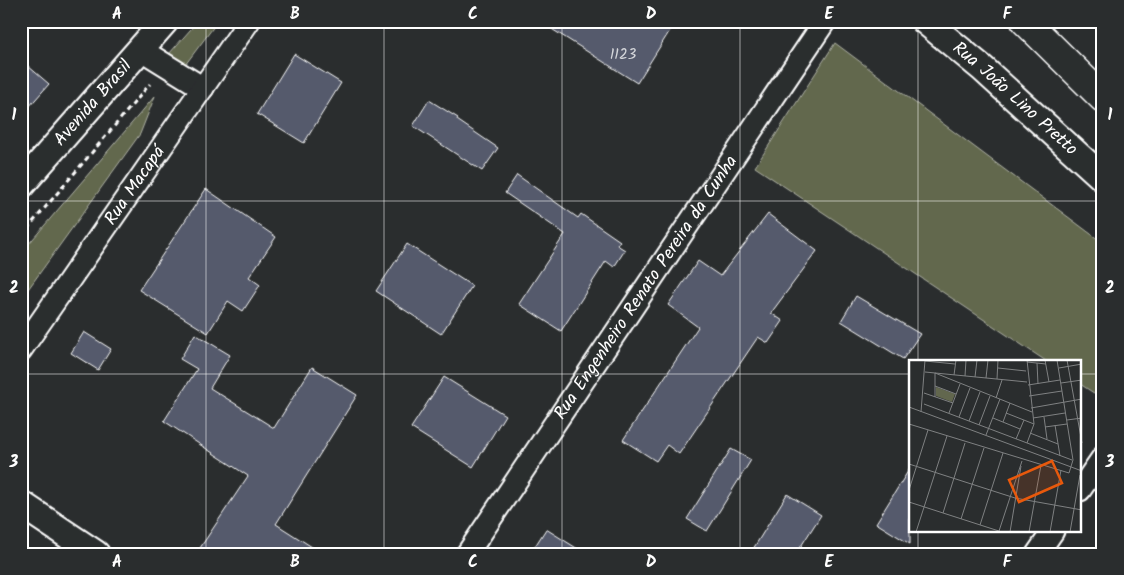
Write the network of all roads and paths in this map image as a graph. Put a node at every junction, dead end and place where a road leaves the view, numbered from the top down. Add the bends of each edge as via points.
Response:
1 (165, 21) edge
2 (249, 21) edge
3 (825, 21) edge
4 (925, 21) edge
5 (1025, 21) edge
6 (140, 49) junction
7 (203, 88) junction
8 (1103, 98) edge
9 (1103, 178) edge
10 (21, 185) edge
11 (21, 350) edge
12 (1103, 457) edge
13 (1082, 487) edge
14 (21, 504) edge
15 (1051, 532) edge
16 (96, 554) edge
17 (467, 554) edge
18 (1037, 554) edge

1 - 6 street, Avenida Brasil
2 - 7 street, Rua Macapá
3 - 17 street, Rua Engenheiro Renato Pereira da Cunha
4 - 9 street, Rua João Lino Pretto
5 - 8 highway
6 - 7 street
6 - 10 street, Avenida Brasil
7 - 11 street, Rua Macapá
12 - 13 street
14 - 16 street
15 - 18 street

